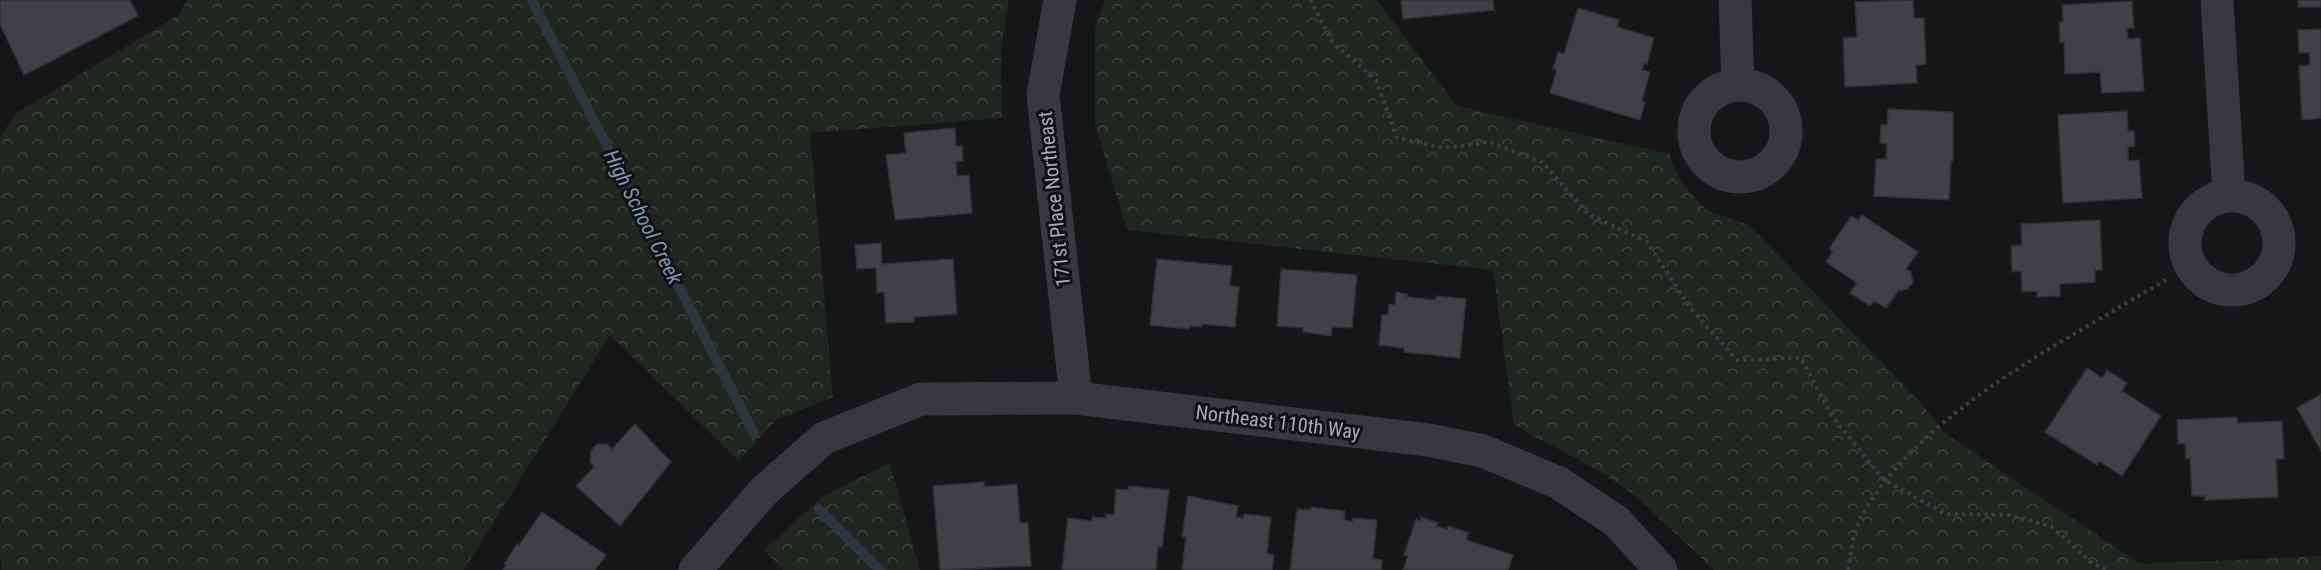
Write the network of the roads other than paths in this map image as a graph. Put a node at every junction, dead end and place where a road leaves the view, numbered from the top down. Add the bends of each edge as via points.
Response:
1 (1060, 0) edge
2 (1735, 0) edge
3 (2217, 0) edge
4 (1738, 84) dead end
5 (2229, 196) dead end
6 (1076, 398) junction
7 (696, 570) edge
8 (1661, 570) edge

1 - 6 street, 171st Place Northeast via 1043,95
2 - 4 street
3 - 5 street
6 - 7 street, Northeast 110th Way via 921,399 824,438 764,491
6 - 8 street, Northeast 110th Way via 1428,440 1483,451 1559,483 1616,521

